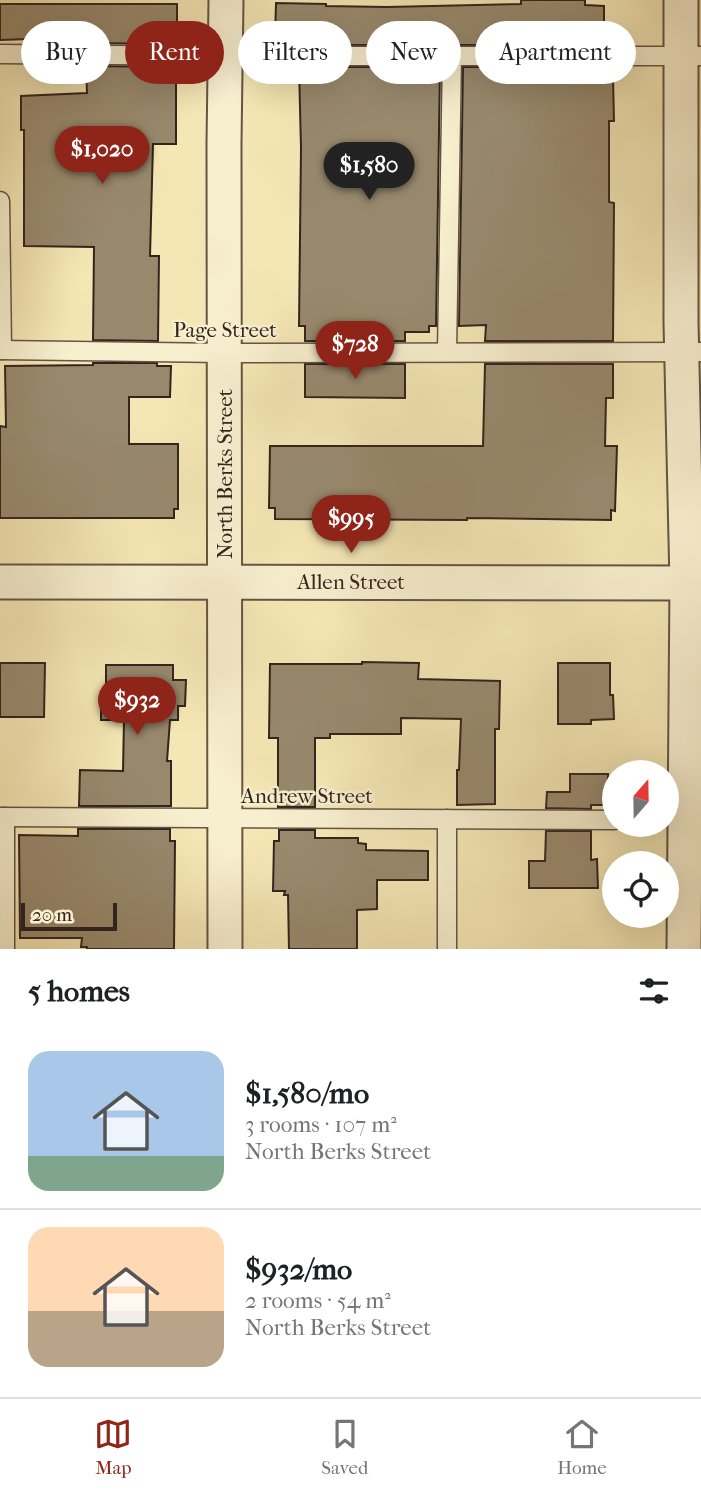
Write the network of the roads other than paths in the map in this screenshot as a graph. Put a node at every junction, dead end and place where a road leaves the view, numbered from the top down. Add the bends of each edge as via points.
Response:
1 (226, 0) edge
2 (681, 0) edge
3 (0, 54) edge
4 (225, 56) junction
5 (366, 56) edge
6 (461, 56) edge
7 (691, 56) edge
8 (452, 84) edge
9 (0, 201) edge
10 (1, 350) edge
11 (447, 352) junction
12 (692, 352) edge
13 (224, 353) junction
14 (0, 582) edge
15 (225, 582) junction
16 (694, 583) edge
17 (2, 817) edge
18 (226, 818) junction
19 (447, 819) junction
20 (602, 820) edge
21 (684, 820) edge
22 (5, 949) edge
23 (225, 949) edge
24 (447, 949) edge
25 (684, 949) edge

1 - 4 street, North Berks Street
2 - 7 street
3 - 4 lane
4 - 5 lane
4 - 13 street, North Berks Street
6 - 7 lane
7 - 12 street
8 - 11 lane
9 - 10 lane
10 - 13 lane, Page Street
11 - 12 lane, Page Street
11 - 13 lane, Page Street
12 - 16 street
13 - 15 street, North Berks Street
14 - 15 street, Allen Street
15 - 16 street, Allen Street
15 - 18 street, North Berks Street
16 - 21 street
17 - 18 lane, Andrew Street
17 - 22 lane
18 - 19 lane, Andrew Street
18 - 23 street, North Berks Street
19 - 20 lane, Andrew Street
19 - 24 lane
21 - 25 street

